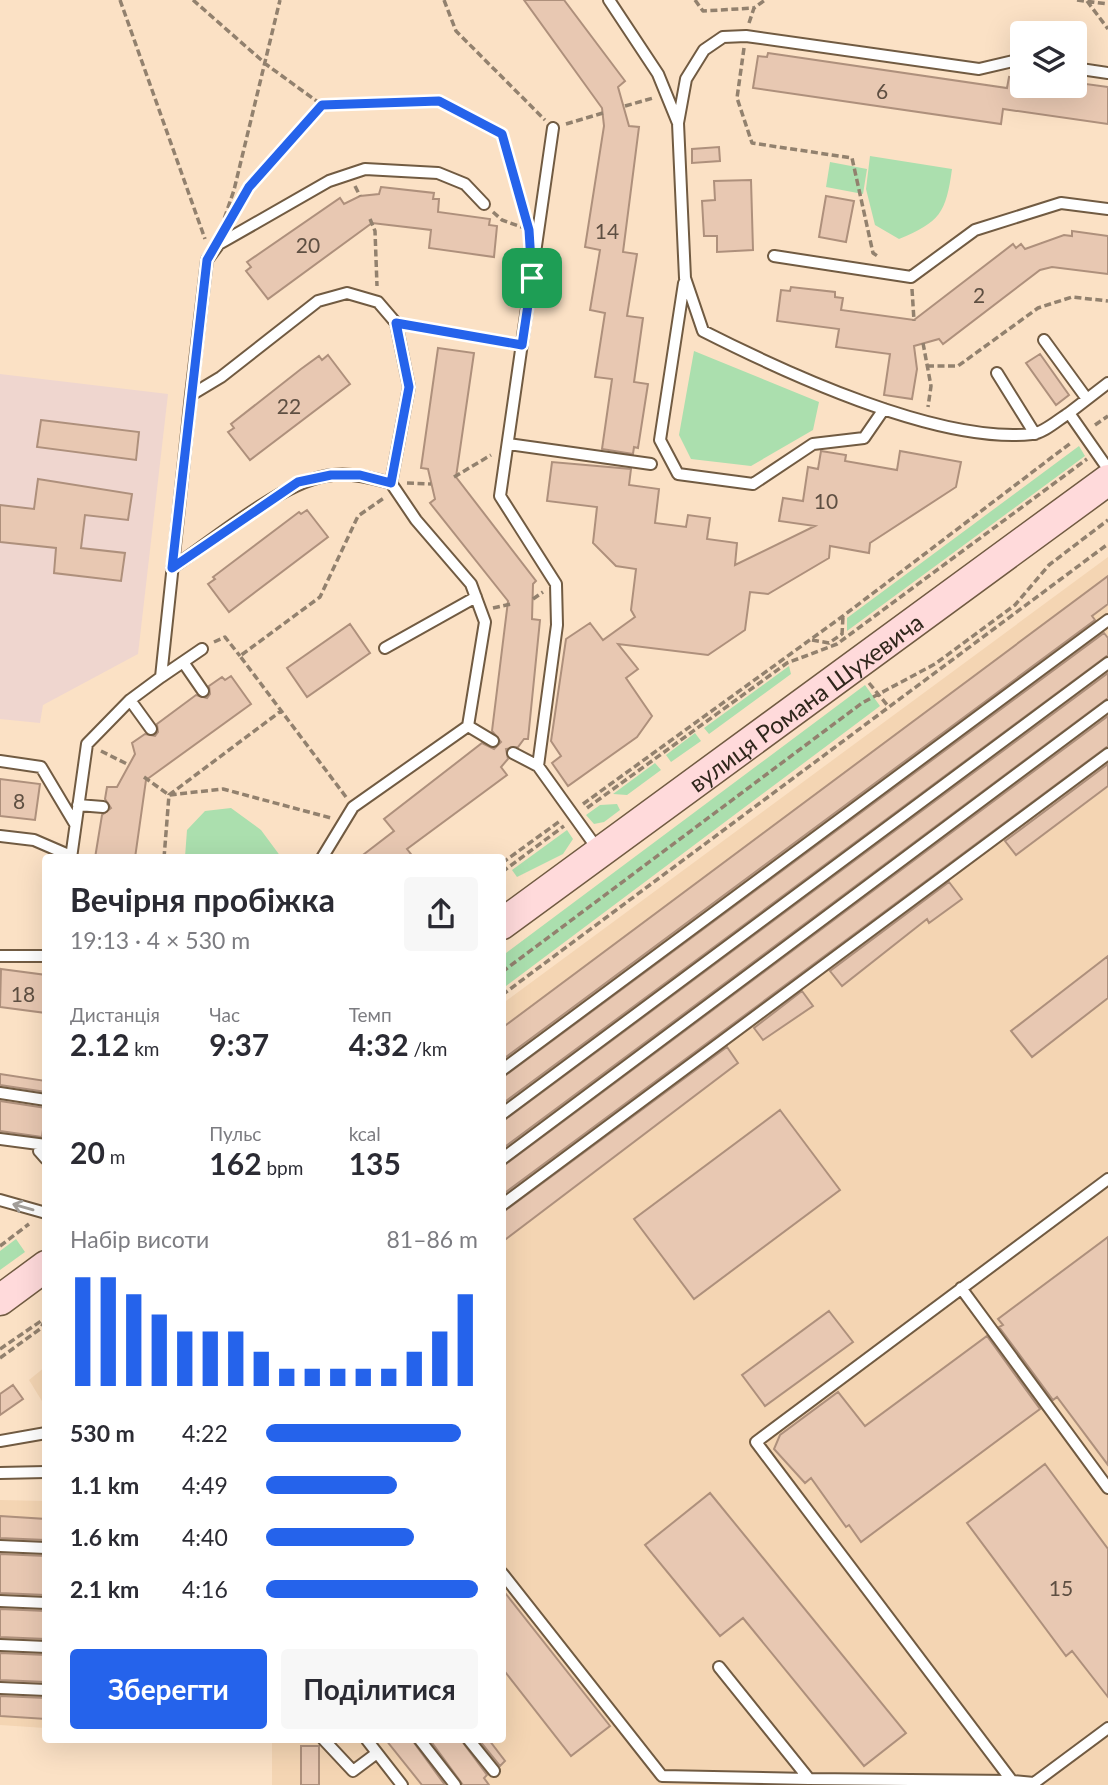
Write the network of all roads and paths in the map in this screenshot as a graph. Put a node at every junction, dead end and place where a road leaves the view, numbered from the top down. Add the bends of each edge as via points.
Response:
1 (120, 0) edge
2 (193, 0) edge
3 (280, 0) edge
4 (444, 0) edge
5 (609, 0) edge
6 (695, 0) edge
7 (765, 0) edge
8 (1077, 0) edge
9 (1087, 1) edge
10 (1108, 4) edge
11 (754, 8) junction
12 (1108, 29) edge
13 (746, 36) junction
14 (1010, 62) edge
15 (267, 65) junction
16 (1087, 70) edge
17 (1108, 73) edge
18 (666, 94) junction
19 (322, 105) junction
20 (625, 106) dead end
21 (603, 113) dead end
22 (678, 123) junction
23 (553, 128) junction
24 (484, 204) dead end
25 (1108, 209) edge
26 (370, 219) dead end
27 (502, 220) dead end
28 (517, 226) dead end
29 (529, 230) dead end
30 (211, 255) junction
31 (774, 256) dead end
32 (911, 277) junction
33 (685, 278) junction
34 (1108, 301) edge
35 (378, 303) junction
36 (914, 321) dead end
37 (396, 323) junction
38 (1044, 340) dead end
39 (923, 344) dead end
40 (522, 345) junction
41 (927, 366) junction
42 (997, 373) dead end
43 (1108, 383) edge
44 (191, 396) junction
45 (1087, 399) junction
46 (884, 409) junction
47 (1069, 413) junction
48 (1108, 416) edge
49 (926, 420) junction
50 (1035, 434) junction
51 (1084, 434) junction
52 (508, 444) junction
53 (1097, 452) junction
54 (651, 464) dead end
55 (1108, 469) edge
56 (454, 477) dead end
57 (1108, 480) edge
58 (391, 483) junction
59 (431, 484) dead end
60 (383, 500) dead end
61 (1108, 520) edge
62 (1108, 544) edge
63 (172, 568) junction
64 (476, 597) junction
65 (843, 616) junction
66 (1108, 620) edge
67 (842, 634) junction
68 (811, 640) junction
69 (841, 640) junction
70 (385, 648) dead end
71 (202, 649) joint
72 (240, 656) junction
73 (183, 662) junction
74 (1108, 663) edge
75 (161, 677) junction
76 (203, 691) dead end
77 (878, 693) junction
78 (130, 699) junction
79 (888, 706) junction
80 (1108, 706) edge
81 (281, 711) junction
82 (468, 726) junction
83 (151, 729) dead end
84 (493, 741) dead end
85 (87, 744) junction
86 (513, 753) dead end
87 (1108, 754) edge
88 (0, 761) edge
89 (127, 764) dead end
90 (538, 766) junction
91 (144, 777) dead end
92 (170, 795) junction
93 (78, 805) junction
94 (103, 807) dead end
95 (353, 807) junction
96 (572, 816) junction
97 (345, 822) junction
98 (75, 824) junction
99 (0, 836) edge
100 (599, 851) junction
101 (64, 854) edge
102 (71, 854) edge
103 (164, 854) edge
104 (325, 854) edge
105 (506, 860) edge
106 (506, 869) edge
107 (506, 921) edge
108 (0, 956) edge
109 (42, 956) edge
110 (506, 969) edge
111 (506, 992) edge
112 (506, 1067) edge
113 (0, 1093) edge
114 (42, 1099) edge
115 (506, 1111) edge
116 (0, 1139) edge
117 (42, 1145) edge
118 (506, 1156) edge
119 (1108, 1178) edge
120 (0, 1200) edge
121 (506, 1202) edge
122 (42, 1212) edge
123 (42, 1215) edge
124 (0, 1246) edge
125 (42, 1269) edge
126 (961, 1288) junction
127 (0, 1300) edge
128 (42, 1321) edge
129 (42, 1325) edge
130 (0, 1349) edge
131 (0, 1359) edge
132 (42, 1434) edge
133 (0, 1441) edge
134 (42, 1472) edge
135 (0, 1473) edge
136 (1108, 1488) edge
137 (0, 1546) edge
138 (42, 1548) edge
139 (506, 1578) edge
140 (0, 1601) edge
141 (42, 1603) edge
142 (0, 1645) edge
143 (42, 1647) edge
144 (719, 1667) dead end
145 (0, 1688) edge
146 (42, 1690) edge
147 (1108, 1728) edge
148 (327, 1743) edge
149 (369, 1743) edge
150 (422, 1743) edge
151 (471, 1743) edge
152 (377, 1753) junction
153 (494, 1771) dead end
154 (809, 1779) junction
155 (1011, 1783) edge
156 (402, 1785) edge
157 (455, 1785) edge

1 - 30 path
2 - 15 path
3 - 15 path
4 - 23 path via 456,31
5 - 18 lane via 658,74
6 - 11 path via 703,11
7 - 11 path
8 - 9 path
9 - 10 path
9 - 12 path
11 - 13 path
13 - 14 lane via 979,69
13 - 22 lane via 723,37 704,50 686,79
13 - 32 path via 737,99 752,143 852,158 873,253
15 - 19 path
15 - 30 path via 234,190
16 - 17 lane
18 - 20 path
18 - 22 lane
19 - 29 path via 439,101 502,134
19 - 30 path via 249,187
21 - 23 path
22 - 33 lane
23 - 40 lane
24 - 30 lane via 465,184 438,173 365,169 329,181 219,244
25 - 32 lane via 1061,203 975,230
26 - 35 path via 375,231
27 - 28 path
30 - 44 lane
31 - 32 lane
32 - 36 path
33 - 46 lane via 703,331 761,360
33 - 46 lane via 660,440 678,474 752,484 813,444 864,438
34 - 41 path via 1072,297 1038,308 958,366
35 - 37 lane
35 - 44 lane via 347,293 318,301
37 - 40 path
37 - 58 lane via 409,387
38 - 45 lane
39 - 41 path
40 - 52 lane
41 - 49 path via 931,386
42 - 50 lane
43 - 45 lane
44 - 63 lane
45 - 47 lane
46 - 49 lane
47 - 50 lane
47 - 51 lane
48 - 51 path
49 - 50 lane via 978,432
51 - 53 lane
51 - 65 path
52 - 54 lane
52 - 56 path
52 - 90 lane via 500,496 556,584 557,625
53 - 55 lane
53 - 69 path
57 - 100 main road, вулиця Романа Шухевича
58 - 59 path
58 - 63 lane via 360,475 298,482
58 - 64 lane via 471,584
60 - 72 path via 358,516 320,597
61 - 77 path via 1049,565 1014,605 935,664
62 - 79 path
63 - 75 lane
64 - 70 lane
64 - 82 lane via 485,622
65 - 67 path
65 - 68 path
66 - 112 lane
67 - 68 path via 829,643
67 - 69 path
68 - 96 path
69 - 96 path via 787,663
71 - 72 path via 225,636
71 - 73 lane
72 - 81 path
73 - 75 lane
73 - 76 lane
74 - 115 lane
75 - 78 lane
77 - 79 path
77 - 110 path
78 - 83 lane
78 - 85 lane
79 - 111 path
80 - 118 lane
81 - 92 path
81 - 95 path
82 - 84 lane
82 - 95 lane
85 - 89 path
85 - 93 lane
86 - 90 lane
87 - 121 lane
88 - 98 lane via 41,766
90 - 96 lane
91 - 92 path
92 - 97 path via 223,789
92 - 103 path
93 - 94 lane
93 - 98 lane
95 - 97 lane
96 - 100 lane
96 - 105 path
96 - 106 path
97 - 104 lane
98 - 102 lane
99 - 101 lane via 34,840
100 - 107 main road, вулиця Романа Шухевича
108 - 109 lane
113 - 114 lane
116 - 117 lane
119 - 126 lane
122 -> 120 lane
123 - 124 path
125 - 127 main road
126 - 136 lane
126 - 155 lane via 756,1442
128 - 130 path
129 - 131 path
132 - 133 lane
134 - 135 lane
137 - 138 lane
139 - 154 lane via 662,1776
140 - 141 lane
142 - 143 lane
144 - 154 lane
145 - 146 lane
147 - 155 lane via 1034,1783
148 - 152 lane via 353,1771
149 - 152 lane
150 - 157 lane
151 - 153 lane
152 - 156 lane
154 - 155 lane

